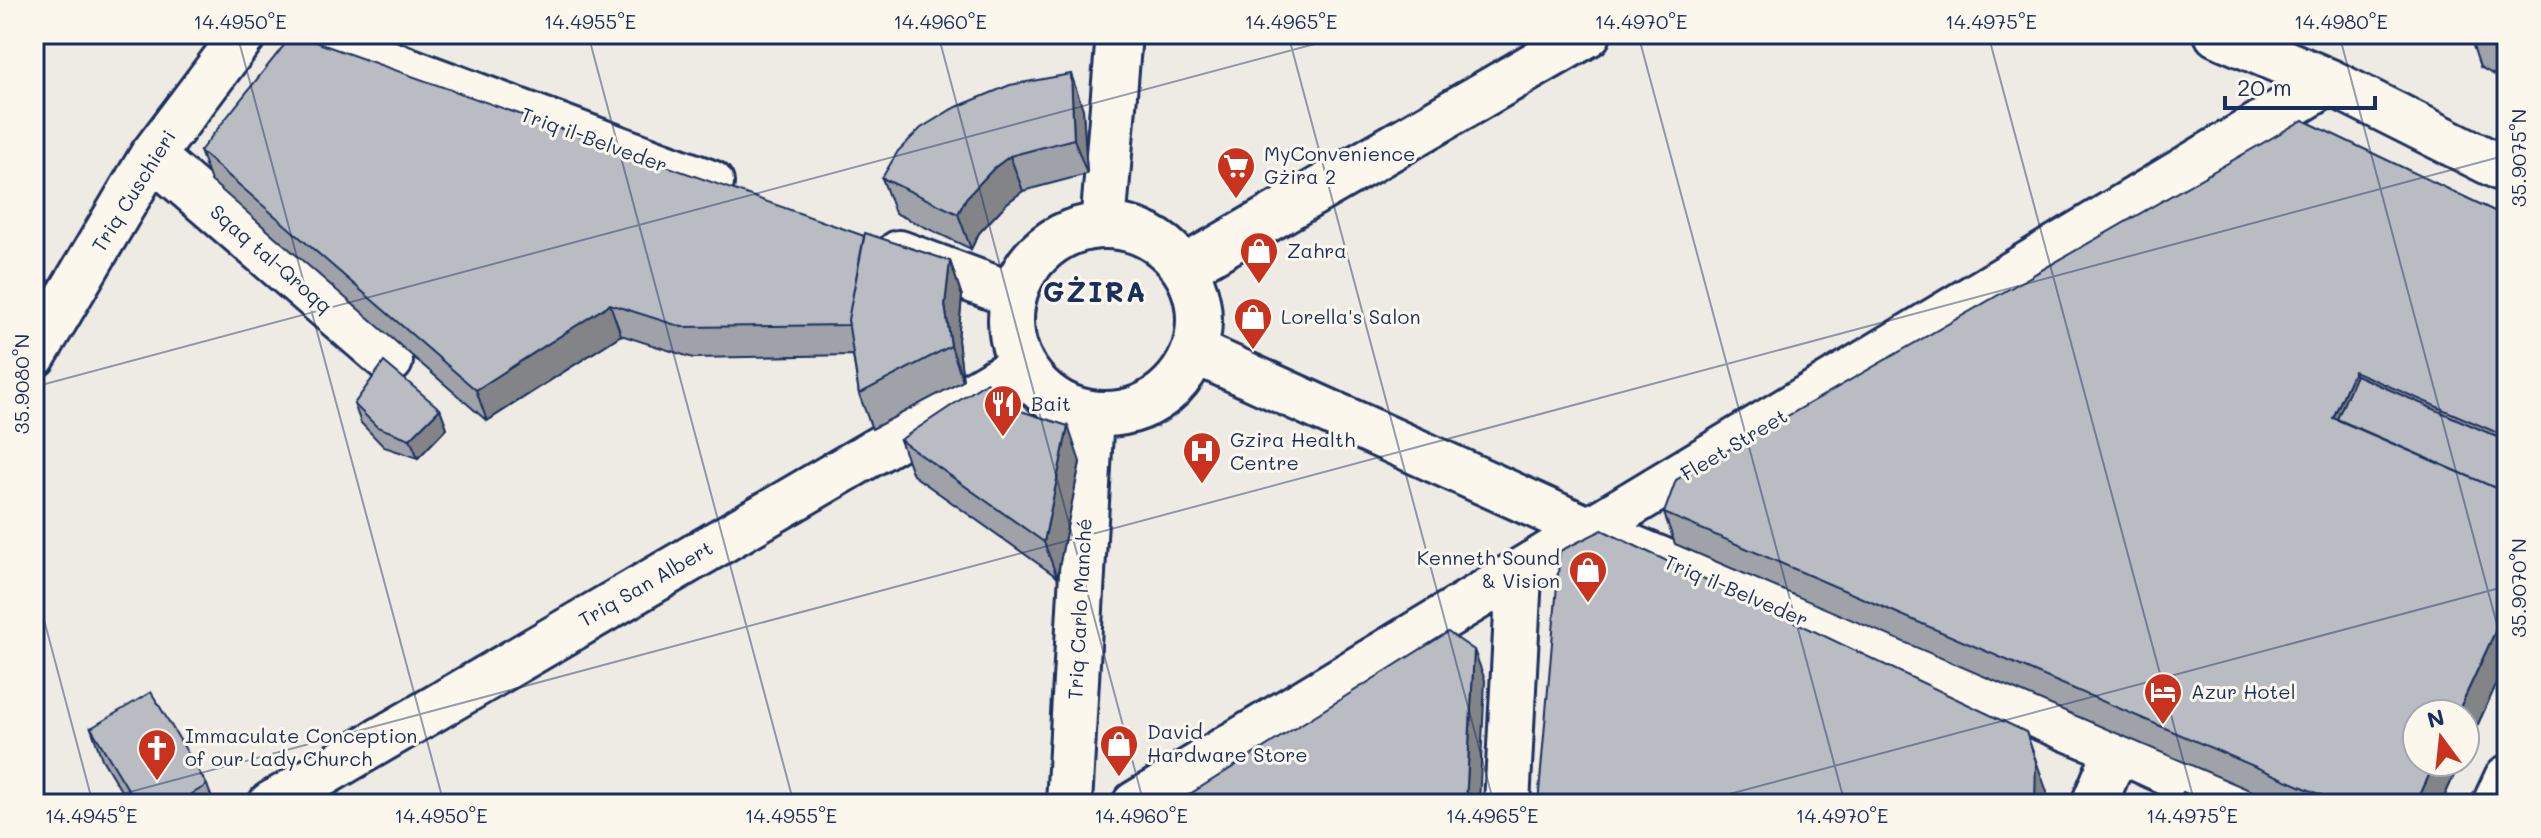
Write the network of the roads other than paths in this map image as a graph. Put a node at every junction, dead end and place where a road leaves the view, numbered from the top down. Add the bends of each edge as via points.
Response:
1 (244, 34) edge
2 (311, 34) edge
3 (1119, 34) edge
4 (1588, 34) edge
5 (2217, 34) edge
6 (2297, 34) edge
7 (2330, 82) junction
8 (152, 156) junction
9 (2507, 171) edge
10 (756, 200) edge
11 (1103, 226) junction
12 (859, 238) edge
13 (1184, 268) junction
14 (1013, 295) junction
15 (1194, 351) junction
16 (34, 355) edge
17 (390, 361) dead end
18 (1021, 366) junction
19 (1091, 414) junction
20 (1592, 531) junction
21 (1519, 575) junction
22 (2117, 749) junction
23 (2507, 778) edge
24 (271, 804) edge
25 (1069, 804) edge
26 (1135, 804) edge
27 (1507, 804) edge
28 (2094, 804) edge
29 (2237, 804) edge
30 (2495, 804) edge

1 - 8 street, Triq Cuschieri
2 - 10 street, Triq il-Belveder
3 - 11 street
4 - 13 street
5 - 7 street
6 - 7 street
7 - 9 street
7 - 20 street, Fleet Street
8 - 16 street, Triq Cuschieri
8 - 17 street, Sqaq tal-Qroqq
11 - 13 street via 1135,230 1162,245
11 - 14 street via 1073,231 1046,245 1026,268
12 - 14 street
13 - 15 street via 1199,309
14 - 18 street via 1010,327
15 - 19 street via 1179,379 1154,401 1123,413
15 - 20 street, Triq il-Belveder
18 - 19 street via 1051,397
18 - 24 street, Triq San Albert
19 - 25 street, Triq Carlo Manché
20 - 21 street, Fleet Street
20 - 22 street, Triq il-Belveder
21 - 26 street, Fleet Street
21 - 27 street
22 - 28 street
22 - 29 street, Triq il-Belveder
23 - 30 street

